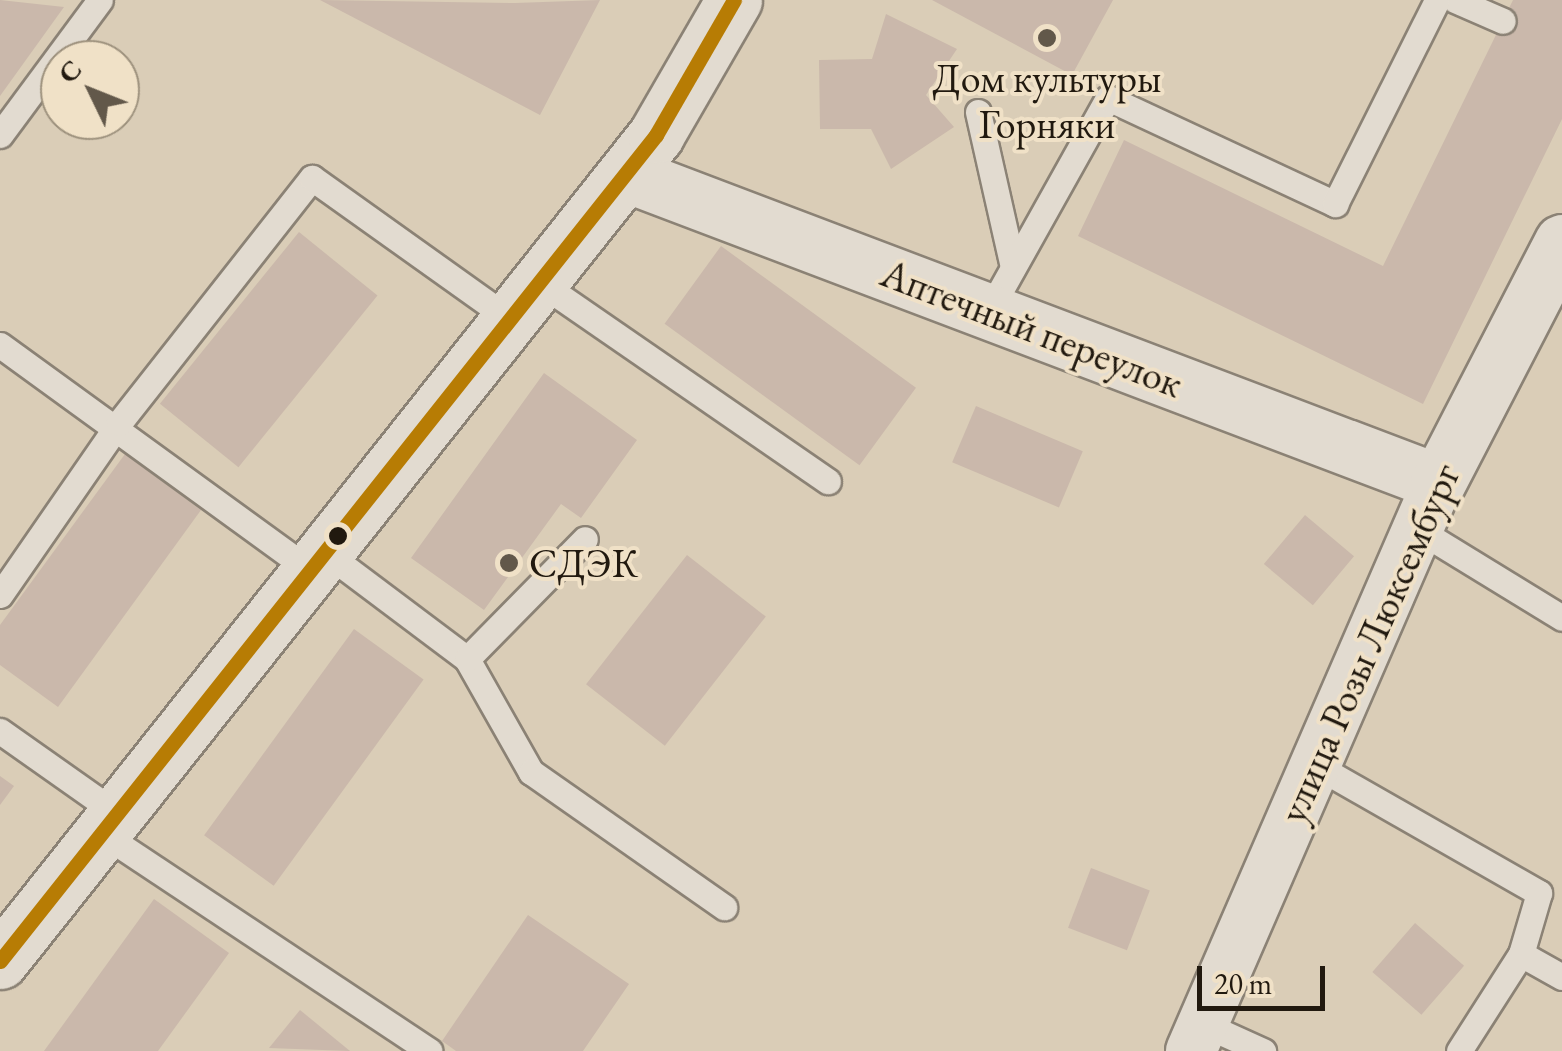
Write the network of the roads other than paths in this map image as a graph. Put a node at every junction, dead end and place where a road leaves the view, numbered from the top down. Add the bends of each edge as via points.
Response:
1 (100, 0) edge
2 (734, 0) edge
3 (1437, 0) edge
4 (1456, 0) edge
5 (1502, 22) dead end
6 (978, 112) dead end
7 (0, 135) edge
8 (626, 174) junction
9 (1562, 242) edge
10 (1001, 289) junction
11 (525, 301) junction
12 (0, 345) edge
13 (119, 423) junction
14 (828, 481) dead end
15 (1428, 505) junction
16 (585, 540) dead end
17 (318, 562) junction
18 (0, 595) edge
19 (1562, 618) edge
20 (467, 660) junction
21 (0, 731) edge
22 (1315, 765) junction
23 (111, 824) junction
24 (724, 907) dead end
25 (1521, 954) junction
26 (0, 961) edge
27 (1562, 977) edge
28 (1197, 1038) edge
29 (430, 1051) edge
30 (1263, 1051) edge
31 (1459, 1051) edge

1 - 7 lane
2 - 8 street
3 - 10 lane via 1335,204 1108,98
4 - 5 lane
6 - 10 lane
8 - 10 street, Аптечный переулок
8 - 11 street
9 - 15 street, улица Розы Люксембург
10 - 15 street, Аптечный переулок
11 - 13 lane via 312,178
11 - 14 lane
11 - 17 street
12 - 13 lane
13 - 17 lane
13 - 18 lane
15 - 19 lane
15 - 22 street, улица Розы Люксембург
16 - 20 lane
17 - 20 lane
17 - 23 street
20 - 24 lane via 531,772
21 - 23 lane
22 - 25 lane via 1538,893
22 - 28 street, улица Розы Люксембург
23 - 26 street
23 - 29 lane
25 - 27 lane
25 - 31 lane
28 - 30 lane

